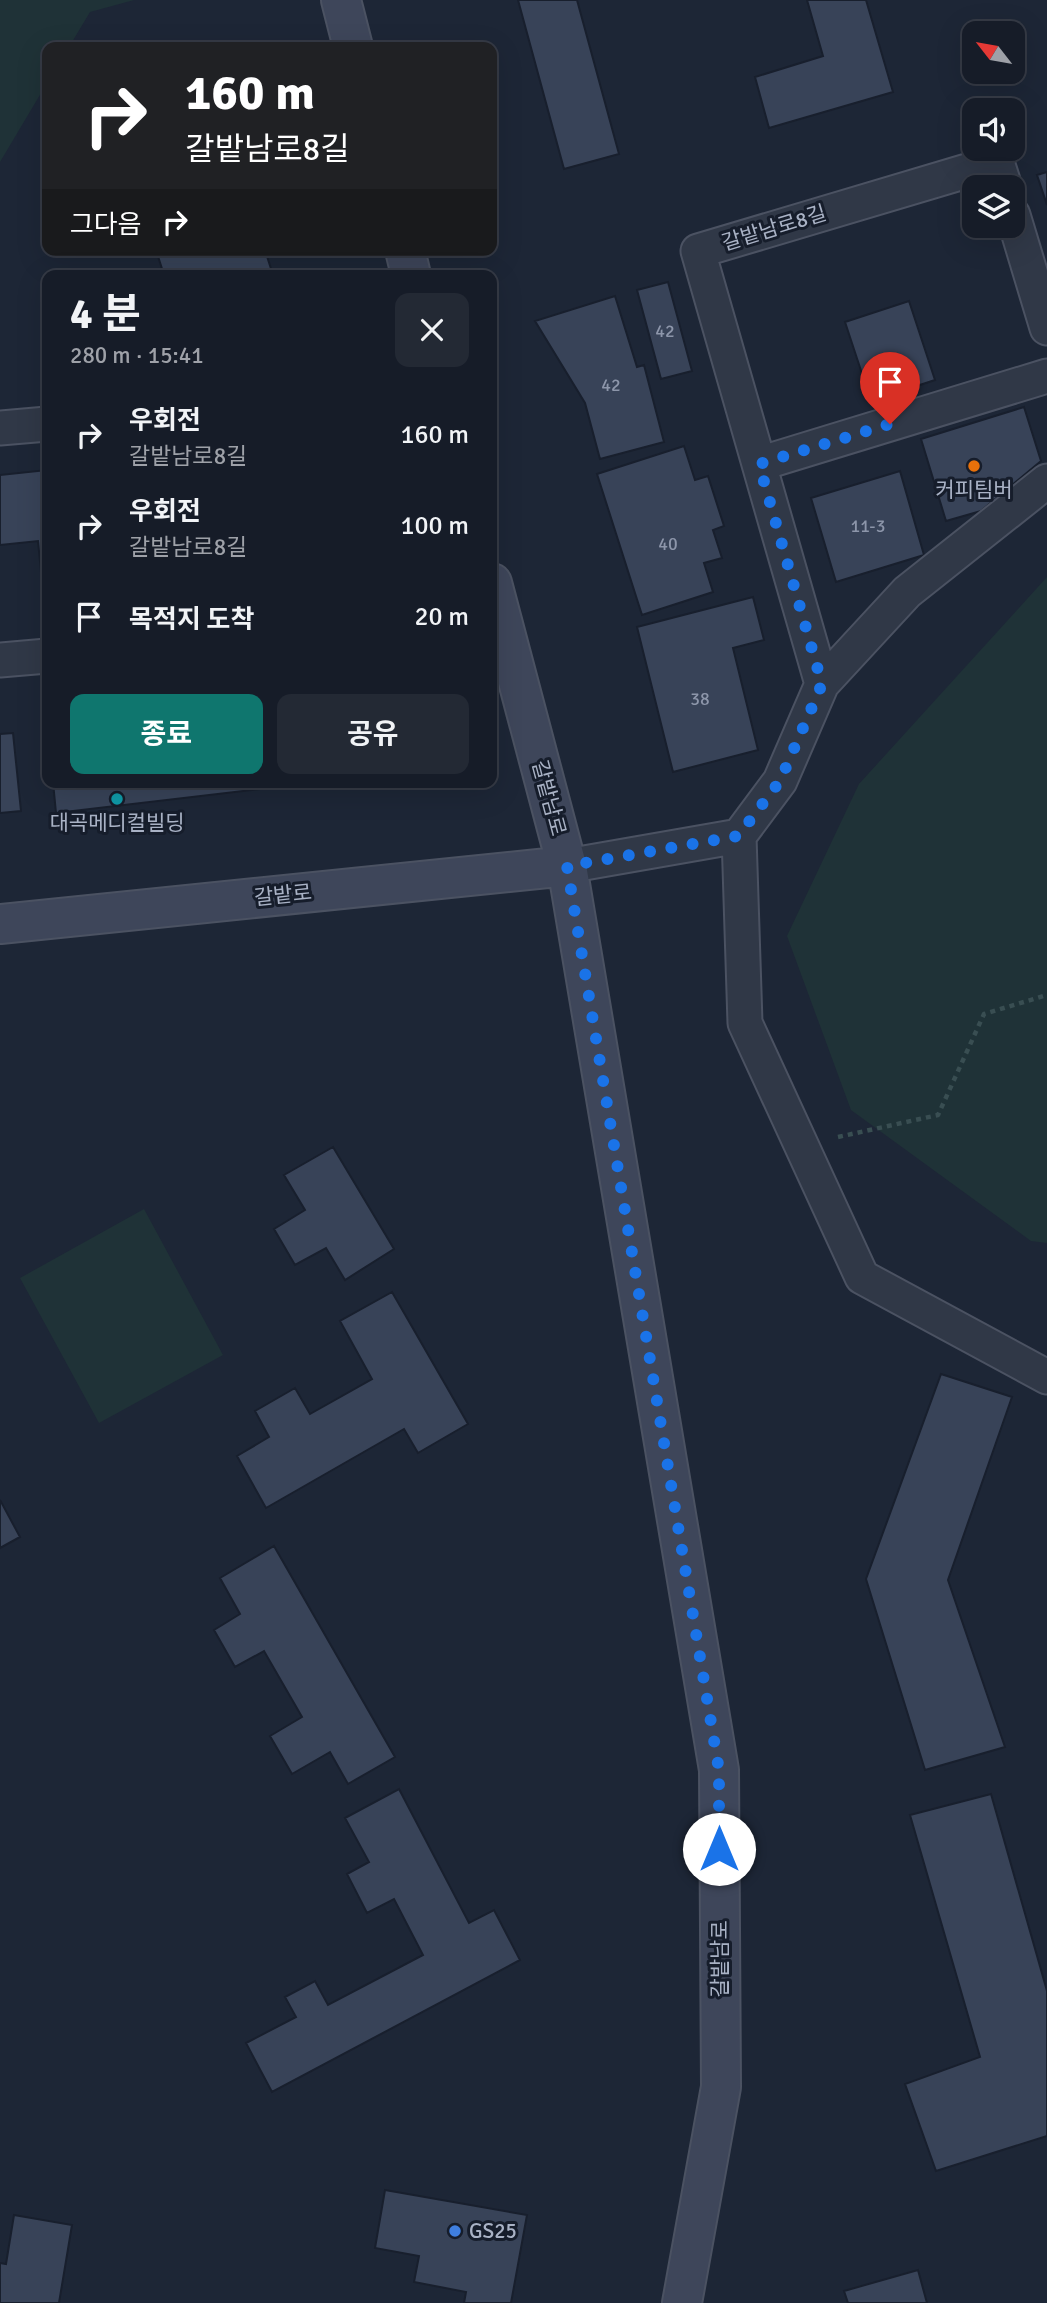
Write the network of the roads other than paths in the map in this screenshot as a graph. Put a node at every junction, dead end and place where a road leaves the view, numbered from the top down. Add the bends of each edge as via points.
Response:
1 (341, 0) edge
2 (352, 42) edge
3 (1002, 175) edge
4 (1020, 238) edge
5 (1047, 328) edge
6 (1047, 376) edge
7 (42, 424) edge
8 (0, 428) edge
9 (759, 464) junction
10 (1047, 481) edge
11 (497, 602) edge
12 (42, 656) edge
13 (0, 660) edge
14 (822, 684) junction
15 (738, 836) junction
16 (567, 866) junction
17 (0, 924) edge
18 (1047, 1377) edge
19 (682, 2303) edge

1 - 2 main road
3 - 9 street, 갈밭남로8길 via 998,162 698,251
4 - 5 street
6 - 9 street
7 - 8 street
9 - 14 street, 갈밭남로8길
10 - 14 street via 907,592
11 - 16 main road, 갈밭남로
12 - 13 street
14 - 15 street via 780,781
15 - 16 street
15 - 18 street via 745,1023 862,1277
16 - 17 main road, 갈밭로
16 - 19 main road, 갈밭남로 via 719,1770 721,2087

